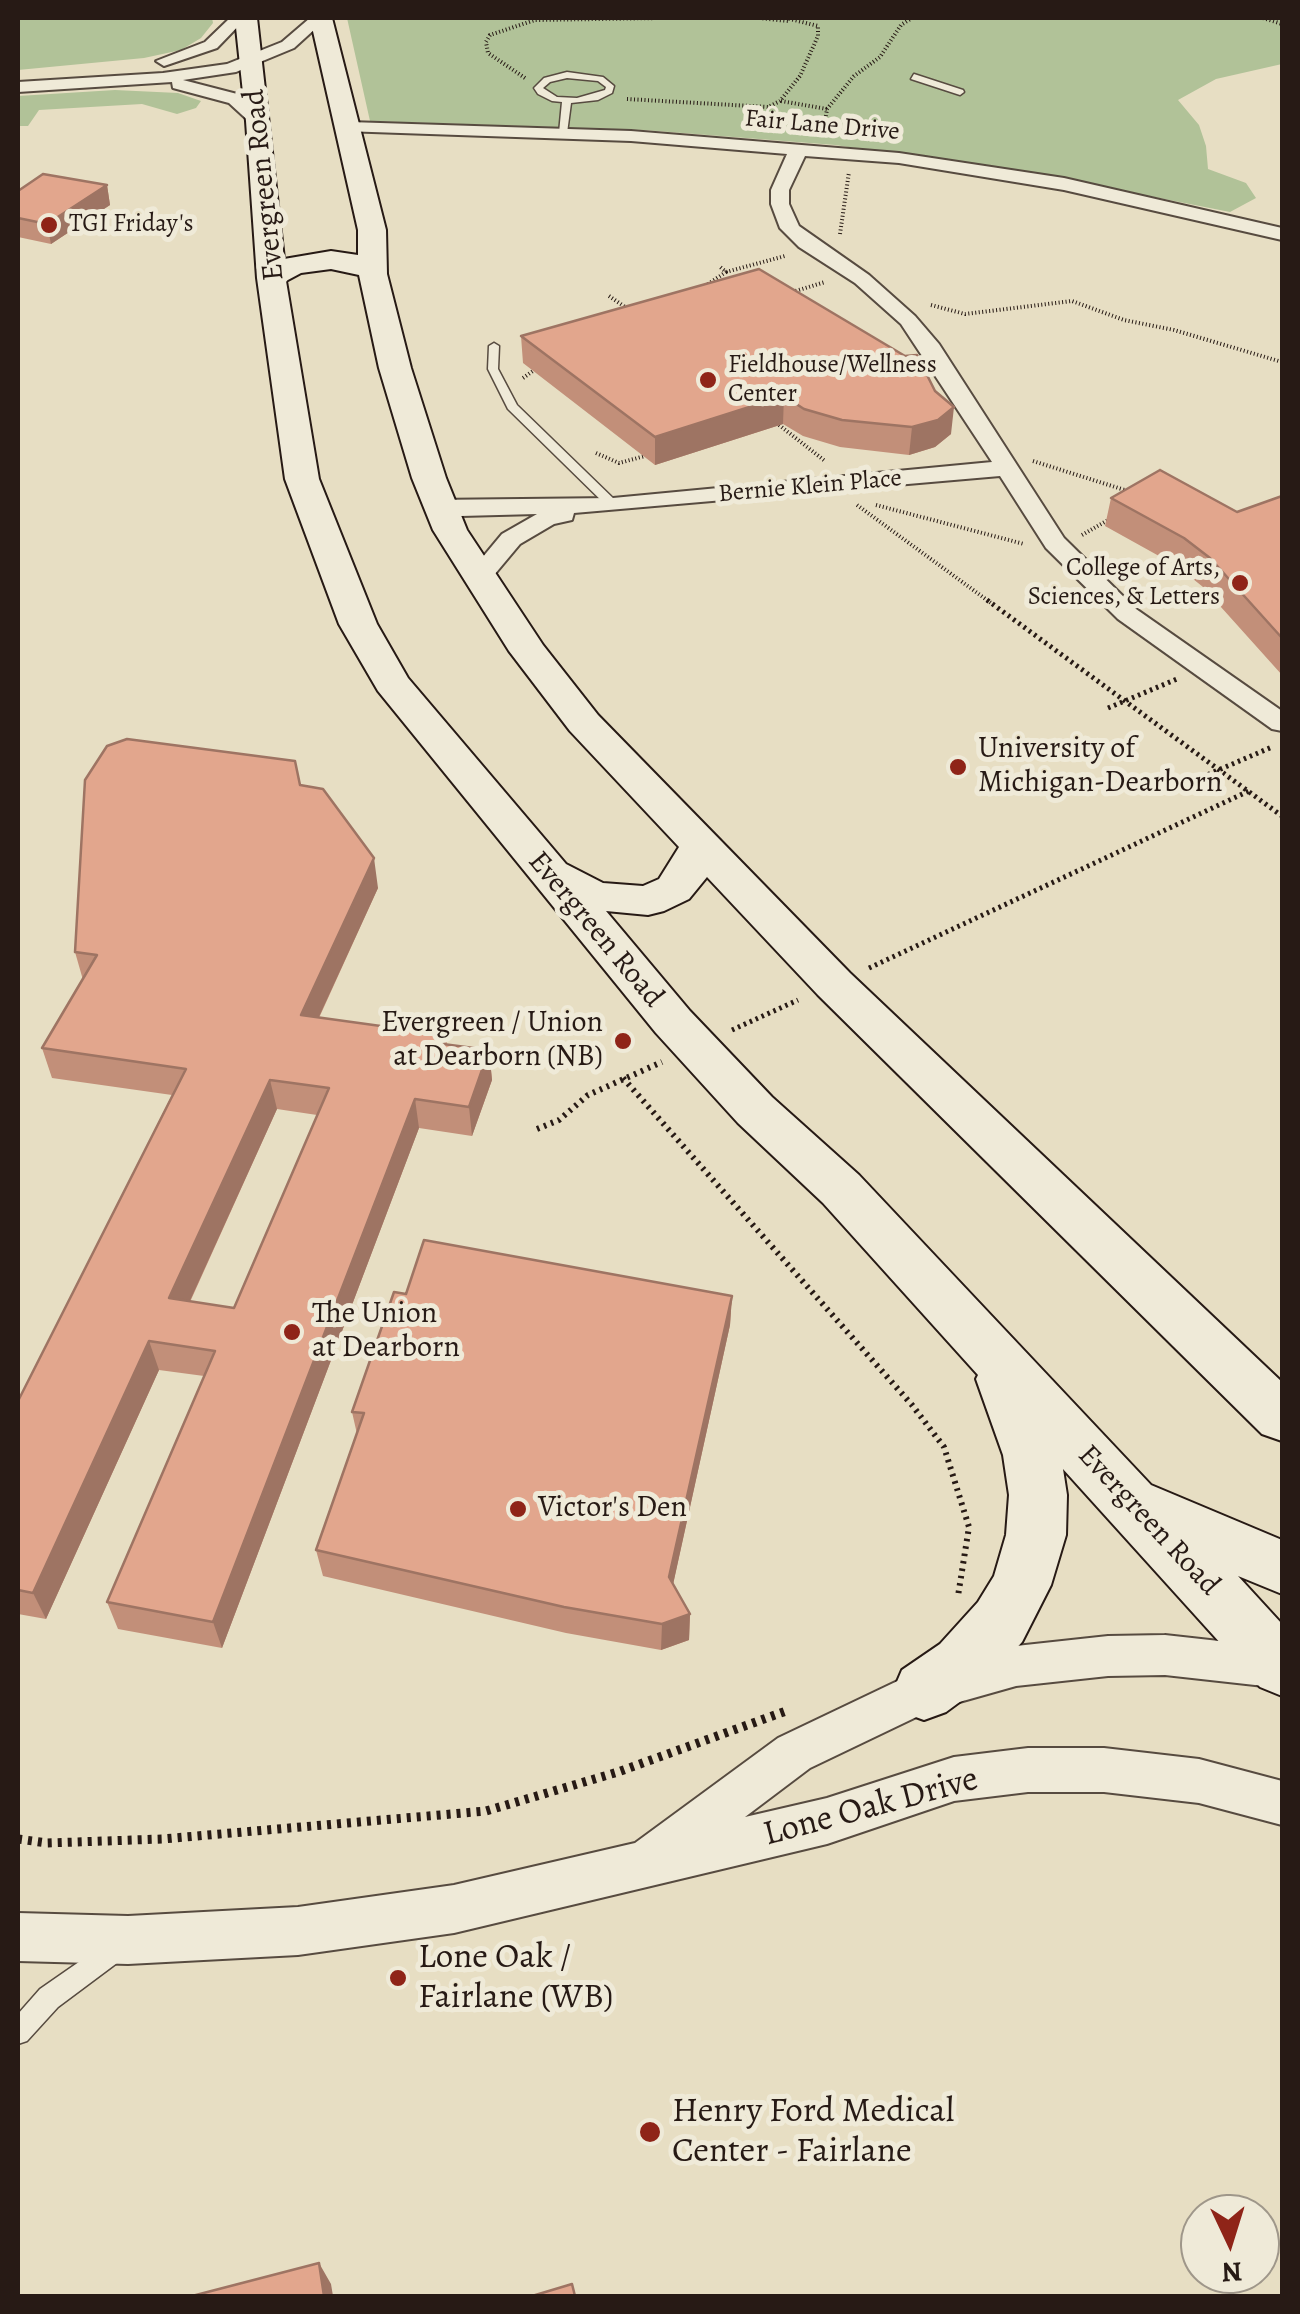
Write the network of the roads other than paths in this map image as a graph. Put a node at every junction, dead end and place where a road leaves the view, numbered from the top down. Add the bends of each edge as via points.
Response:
1 (238, 18) edge
2 (246, 18) edge
3 (320, 18) edge
4 (252, 61) junction
5 (914, 77) dead end
6 (18, 78) edge
7 (128, 80) junction
8 (18, 87) edge
9 (960, 92) dead end
10 (566, 100) junction
11 (259, 121) junction
12 (349, 126) junction
13 (563, 133) junction
14 (799, 149) junction
15 (1282, 234) edge
16 (373, 274) junction
17 (270, 278) junction
18 (494, 346) dead end
19 (1012, 464) junction
20 (439, 506) junction
21 (613, 506) junction
22 (480, 576) junction
23 (1282, 723) edge
24 (701, 844) junction
25 (546, 870) junction
26 (992, 1352) junction
27 (1282, 1418) edge
28 (1128, 1500) junction
29 (1282, 1568) edge
30 (1282, 1668) edge
31 (924, 1691) junction
32 (1282, 1803) edge
33 (640, 1868) junction
34 (18, 1937) edge
35 (128, 1940) junction
36 (18, 2032) edge

1 - 6 street via 211,45 175,59
2 - 4 street, Evergreen Road
3 - 4 street via 298,39
3 - 12 street
4 - 7 street
4 - 11 street, Evergreen Road
5 - 9 lane
7 - 8 street
7 - 11 street via 222,94
10 - 10 lane via 596,98 610,86 590,76 556,77 538,88
10 - 13 lane
11 - 17 street, Evergreen Road
12 - 13 street, Fair Lane Drive
12 - 16 street via 372,230
13 - 14 street, Fair Lane Drive
14 - 15 street, Fair Lane Drive via 1064,184
14 - 19 street via 780,190 785,219 806,243 908,320
16 - 17 street via 366,265 331,260 293,265
16 - 20 street
17 - 25 street, Evergreen Road via 302,478 358,624 392,684
18 - 21 lane via 493,369 512,407
19 - 21 street, Bernie Klein Place
19 - 23 street via 1056,543 1102,593
20 - 21 street, Bernie Klein Place
20 - 22 street
21 - 22 street, Bernie Klein Place via 546,520 511,539
22 - 24 street via 584,723
24 - 25 street via 674,889 648,901 594,896
24 - 27 street via 834,984
25 - 26 street, Evergreen Road via 755,1110 841,1189
26 - 28 street, Evergreen Road
26 - 31 street via 1032,1455 1036,1535 1021,1585 1000,1622 962,1664
28 - 29 street
28 - 30 street, Evergreen Road
30 - 31 street, Lone Oak Drive via 1165,1654 1108,1656 1016,1666
31 - 33 street, Lone Oak Drive via 794,1752
32 - 33 street, Lone Oak Drive via 1199,1781 1028,1770 954,1779 827,1822
33 - 35 street, Lone Oak Drive via 454,1909 298,1931
34 - 35 street, Lone Oak Drive
35 - 36 lane via 50,1998

